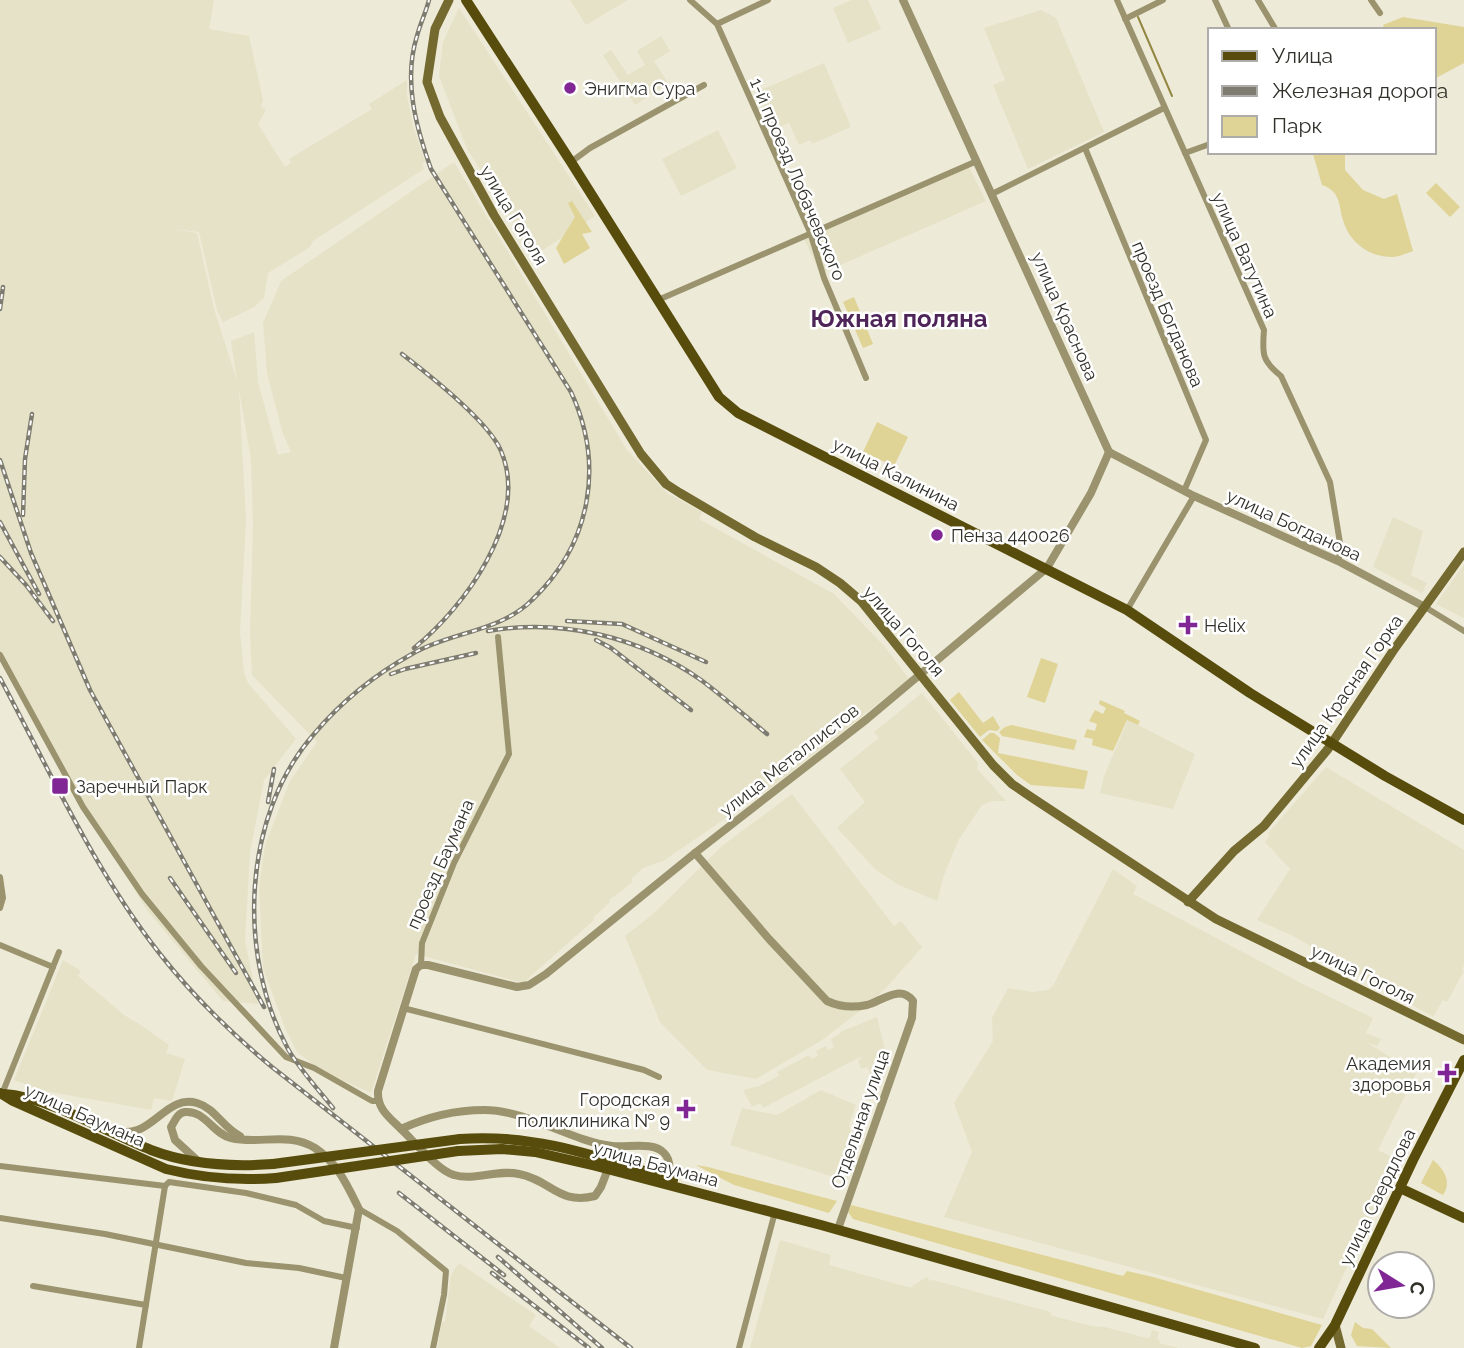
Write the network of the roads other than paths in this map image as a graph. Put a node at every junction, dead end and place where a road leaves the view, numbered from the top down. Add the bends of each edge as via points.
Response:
1 (449, 0) edge
2 (466, 0) edge
3 (690, 0) edge
4 (768, 0) edge
5 (903, 0) edge
6 (1117, 0) edge
7 (1163, 0) edge
8 (1215, 0) edge
9 (1258, 0) edge
10 (1371, 0) edge
11 (1380, 13) dead end
12 (1125, 19) junction
13 (717, 24) junction
14 (1228, 28) edge
15 (1275, 28) edge
16 (704, 85) dead end
17 (1164, 108) junction
18 (1208, 145) edge
19 (1084, 148) junction
20 (1185, 153) junction
21 (977, 161) junction
22 (571, 162) junction
23 (992, 194) junction
24 (810, 232) junction
25 (657, 300) junction
26 (866, 378) dead end
27 (1109, 452) junction
28 (1184, 491) junction
29 (1194, 496) junction
30 (1464, 552) edge
31 (1338, 561) junction
32 (1047, 568) junction
33 (1425, 607) junction
34 (1127, 610) junction
35 (1464, 631) edge
36 (498, 637) dead end
37 (0, 655) edge
38 (921, 674) junction
39 (1332, 743) junction
40 (1464, 820) edge
41 (695, 853) junction
42 (0, 877) edge
43 (2, 897) edge
44 (1188, 902) junction
45 (0, 908) edge
46 (0, 945) edge
47 (58, 953) dead end
48 (421, 965) junction
49 (53, 967) junction
50 (403, 1008) junction
51 (1464, 1040) edge
52 (1464, 1060) edge
53 (659, 1077) dead end
54 (1, 1095) edge
55 (377, 1101) junction
56 (401, 1129) junction
57 (112, 1132) junction
58 (249, 1140) junction
59 (200, 1163) junction
60 (0, 1166) edge
61 (608, 1169) junction
62 (668, 1178) junction
63 (165, 1185) junction
64 (1400, 1188) junction
65 (752, 1206) junction
66 (359, 1209) junction
67 (775, 1213) junction
68 (0, 1218) edge
69 (1464, 1218) edge
70 (357, 1228) junction
71 (838, 1229) junction
72 (156, 1245) junction
73 (346, 1278) junction
74 (33, 1286) dead end
75 (146, 1305) junction
76 (1335, 1325) junction
77 (139, 1348) edge
78 (334, 1348) edge
79 (433, 1348) edge
80 (738, 1348) edge
81 (1255, 1348) edge
82 (1319, 1348) edge
83 (1341, 1348) edge

1 - 38 main road, улица Гоголя via 435,29 427,82 440,117 637,448 666,484 840,583 861,601
2 - 22 main road, улица Калинина
3 - 13 street, 1-й проезд Лобачевского
4 - 13 street
5 - 21 street, улица Краснова
6 - 12 street, улица Ватутина
7 - 12 street
8 - 14 street
9 - 15 street
10 - 11 street
12 - 17 street, улица Ватутина
13 - 24 street, 1-й проезд Лобачевского
16 - 22 street
17 - 19 street
17 - 20 street, улица Ватутина
18 - 20 street
19 - 23 street
19 - 28 street, проезд Богданова via 1206,440
20 - 31 street, улица Ватутина via 1264,330 1262,353 1269,367 1281,376 1330,482 1341,549
21 - 23 street, улица Краснова
21 - 24 street
22 - 25 main road, улица Калинина
23 - 27 street, улица Краснова
24 - 25 street
24 - 26 street, 1-й проезд Лобачевского
25 - 32 main road, улица Калинина via 719,397 738,413
27 - 28 street, улица Богданова
27 - 32 street, улица Металлистов
28 - 29 street, улица Богданова
29 - 31 street, улица Богданова
29 - 34 street
30 - 33 main road, улица Красная Горка
31 - 33 street, улица Богданова
32 - 34 main road, улица Калинина
32 - 38 street, улица Металлистов
33 - 35 street, улица Богданова
33 - 39 main road, улица Красная Горка
34 - 39 main road, улица Калинина
36 - 48 street, проезд Баумана via 509,754 450,873 422,943
37 - 55 street via 83,807 142,894 201,966 286,1056
38 - 41 street, улица Металлистов
38 - 44 main road, улица Гоголя via 1012,784
39 - 40 main road, улица Калинина
39 - 44 main road, улица Красная Горка via 1264,826 1234,851
41 - 48 street, улица Металлистов via 529,985 504,986
41 - 71 street, Отдельная улица via 827,1001 859,1006 893,994 914,1002
42 - 43 street
43 - 45 street
44 - 51 main road, улица Гоголя via 1269,947
46 - 49 street
47 - 49 street
48 - 50 street, проезд Баумана via 412,976
49 - 54 street
50 - 53 street
50 - 55 street, проезд Баумана
52 - 64 main road, улица Свердлова
54 - 57 main road, улица Баумана via 33,1100
54 - 61 main road, улица Баумана, bridge via 166,1169 191,1175 276,1178 458,1151 502,1149
55 - 56 street
56 - 61 street via 454,1175 521,1174 566,1197 595,1196
56 - 62 street via 461,1111 503,1112 611,1146 662,1151 670,1167
57 - 58 street via 138,1131 186,1101 200,1103 230,1131
57 - 59 main road, улица Баумана via 152,1150
58 - 59 street via 220,1134 196,1114 178,1115 171,1127 174,1140
58 - 66 street via 286,1138 319,1150 335,1166
59 - 62 main road, улица Баумана, bridge via 273,1164 489,1137 544,1142
60 - 63 street
61 - 65 main road, улица Баумана
62 - 65 main road, улица Баумана
63 - 70 street via 169,1182 296,1205 324,1221
63 - 72 street
64 - 69 main road
64 - 76 main road, улица Свердлова
65 - 67 main road, улица Баумана
66 - 70 street
66 - 79 street via 397,1231 446,1270
67 - 71 main road, улица Баумана
67 - 80 street
68 - 72 street
70 - 73 street
71 - 81 main road, улица Баумана
72 - 73 street
72 - 75 street
73 - 78 street
74 - 75 street
75 - 77 street
76 - 82 main road, улица Свердлова
76 - 83 main road

